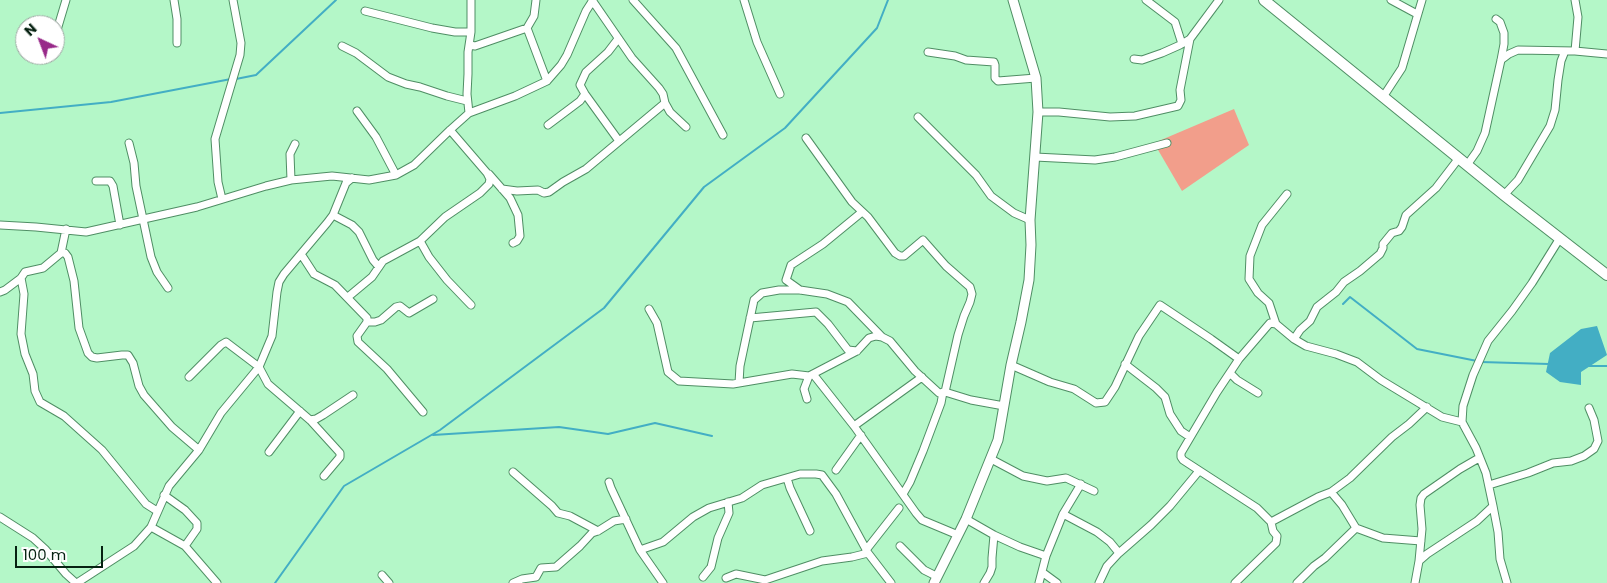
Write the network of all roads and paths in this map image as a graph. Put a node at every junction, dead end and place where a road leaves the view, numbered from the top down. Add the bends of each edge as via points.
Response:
1 (66, 0) edge
2 (174, 0) edge
3 (233, 0) edge
4 (470, 0) edge
5 (536, 0) edge
6 (593, 0) edge
7 (633, 0) edge
8 (744, 0) edge
9 (1013, 0) edge
10 (1146, 0) edge
11 (1219, 0) edge
12 (1264, 0) edge
13 (1391, 0) edge
14 (1422, 0) edge
15 (1575, 0) edge
16 (365, 11) dead end
17 (1417, 14) junction
18 (62, 15) edge
19 (1496, 19) dead end
20 (526, 28) junction
21 (471, 32) junction
22 (618, 39) junction
23 (1190, 39) junction
24 (177, 43) dead end
25 (1182, 44) junction
26 (470, 45) junction
27 (342, 46) dead end
28 (1566, 51) junction
29 (1576, 51) junction
30 (928, 52) dead end
31 (1607, 54) edge
32 (1134, 60) dead end
33 (1502, 60) junction
34 (1036, 78) junction
35 (547, 81) junction
36 (585, 94) junction
37 (780, 94) dead end
38 (1384, 97) junction
39 (466, 101) junction
40 (665, 104) junction
41 (357, 111) dead end
42 (1038, 112) junction
43 (469, 113) junction
44 (918, 117) dead end
45 (548, 125) dead end
46 (686, 127) dead end
47 (450, 130) junction
48 (723, 135) dead end
49 (806, 138) dead end
50 (619, 141) junction
51 (128, 143) dead end
52 (1167, 143) dead end
53 (295, 144) dead end
54 (1035, 158) junction
55 (1463, 162) junction
56 (488, 173) junction
57 (396, 175) junction
58 (352, 178) junction
59 (291, 180) junction
60 (96, 181) dead end
61 (502, 189) junction
62 (1287, 194) dead end
63 (1504, 195) junction
64 (222, 199) junction
65 (862, 212) junction
66 (332, 215) junction
67 (144, 219) junction
68 (1030, 220) junction
69 (120, 225) junction
70 (0, 226) edge
71 (66, 229) junction
72 (1560, 238) junction
73 (420, 241) junction
74 (513, 243) dead end
75 (61, 253) junction
76 (301, 254) junction
77 (379, 267) junction
78 (1607, 275) edge
79 (21, 278) junction
80 (168, 288) dead end
81 (800, 290) junction
82 (0, 292) edge
83 (348, 297) junction
84 (433, 299) dead end
85 (471, 305) dead end
86 (649, 309) dead end
87 (750, 318) junction
88 (368, 322) junction
89 (1276, 324) junction
90 (882, 337) junction
91 (1294, 339) junction
92 (857, 351) junction
93 (1239, 359) junction
94 (1125, 364) junction
95 (1011, 365) junction
96 (259, 368) junction
97 (1230, 373) junction
98 (811, 376) junction
99 (189, 377) dead end
100 (922, 377) junction
101 (739, 383) junction
102 (944, 392) junction
103 (1258, 393) dead end
104 (353, 395) dead end
105 (807, 399) dead end
106 (1004, 406) junction
107 (1427, 407) junction
108 (1589, 408) dead end
109 (300, 411) junction
110 (423, 412) dead end
111 (310, 420) junction
112 (1462, 422) junction
113 (854, 426) junction
114 (861, 435) junction
115 (1190, 437) junction
116 (199, 450) junction
117 (269, 452) dead end
118 (1479, 458) junction
119 (991, 459) junction
120 (836, 470) dead end
121 (1200, 471) junction
122 (513, 472) dead end
123 (324, 476) dead end
124 (787, 478) junction
125 (610, 482) dead end
126 (1081, 484) junction
127 (1489, 485) junction
128 (1094, 490) dead end
129 (1331, 492) junction
130 (903, 494) junction
131 (164, 495) junction
132 (728, 502) junction
133 (1493, 506) junction
134 (898, 508) dead end
135 (157, 511) junction
136 (1063, 514) junction
137 (0, 517) edge
138 (626, 519) junction
139 (966, 520) junction
140 (1271, 522) junction
141 (151, 527) junction
142 (1356, 528) junction
143 (598, 531) junction
144 (810, 531) dead end
145 (958, 535) junction
146 (994, 535) junction
147 (1421, 541) junction
148 (185, 546) junction
149 (900, 546) dead end
150 (640, 550) junction
151 (867, 551) junction
152 (1119, 553) junction
153 (1046, 556) junction
154 (1419, 561) junction
155 (1042, 572) junction
156 (382, 575) dead end
157 (703, 577) dead end
158 (726, 578) dead end
159 (935, 580) edge
160 (1102, 582) edge
161 (76, 583) edge
162 (217, 583) edge
163 (389, 583) edge
164 (514, 583) edge
165 (662, 583) edge
166 (891, 583) edge
167 (984, 583) edge
168 (1039, 583) edge
169 (1057, 583) edge
170 (1235, 583) edge
171 (1296, 583) edge
172 (1414, 583) edge
173 (1507, 583) edge

1 - 18 street
2 - 24 street
3 - 64 street via 241,43 216,139
4 - 21 street
5 - 20 street via 534,16
6 - 22 street
6 - 35 street via 567,55
7 - 48 street via 676,48
8 - 37 street via 756,42
9 - 34 street
10 - 25 street via 1176,22
11 - 23 street
12 - 38 main road
13 - 17 street
14 - 17 street
15 - 29 street via 1578,17
16 - 21 street via 432,28
17 - 38 street via 1402,68
19 - 33 street via 1504,33
20 - 26 street
20 - 35 street
21 - 26 street
22 - 36 street via 586,72 580,85
22 - 40 street via 659,88
23 - 25 street
23 - 42 street via 1178,106 1135,116
25 - 32 street via 1142,60
26 - 39 street
27 - 39 street via 388,78
28 - 29 street
28 - 33 street via 1518,50
28 - 63 street via 1561,61 1550,126 1518,180
29 - 31 street
30 - 34 street via 994,62 998,81
33 - 55 street via 1485,133 1477,151
34 - 42 street
35 - 43 street
36 - 45 street
36 - 50 street
38 - 55 main road
39 - 43 street
40 - 46 street
40 - 50 street
41 - 57 street via 376,137
42 - 54 street
43 - 47 street
44 - 68 street via 976,175 991,196
47 - 56 street
47 - 57 street via 414,165
49 - 65 street
50 - 61 street via 586,169 549,192
51 - 67 street
52 - 54 street via 1095,160
53 - 59 street via 290,154
54 - 68 street
55 - 63 main road
55 - 91 street via 1406,215 1402,227 1382,244 1380,254 1317,307
56 - 61 street
56 - 73 street via 489,184 445,217
57 - 58 street via 369,180
58 - 59 street via 332,176
58 - 66 street via 346,183
59 - 64 street
60 - 69 street via 110,181 113,186
61 - 74 street via 515,206 520,223 520,236
62 - 89 street via 1262,225 1250,256 1249,279 1269,303
63 - 72 main road
64 - 67 street
65 - 81 street via 791,265 786,280
65 - 102 street via 895,253 904,256 923,240 970,288 972,294
66 - 76 street
66 - 77 street via 360,232
67 - 69 street
67 - 80 street via 151,256
68 - 95 street via 1029,280
69 - 71 street via 86,232
70 - 71 street
71 - 75 street
72 - 78 main road
72 - 112 street via 1532,283 1488,341 1463,406
73 - 77 street via 383,261
73 - 85 street via 447,280
75 - 79 street via 43,268 25,272
75 - 116 street via 68,257 79,328 88,353 97,358 128,355 144,395 172,427
76 - 83 street via 314,274 335,285
76 - 96 street via 279,282 272,336
77 - 83 street
79 - 82 street
79 - 135 street via 24,294 21,334 40,402 64,416 102,450 146,504
81 - 87 street via 762,293 754,300
81 - 90 street via 827,294 848,302
83 - 88 street
84 - 88 street via 410,313 400,306 381,320
86 - 101 street via 657,323 668,372 679,381
87 - 92 street via 816,312 848,350
87 - 101 street
88 - 110 street via 357,336 358,342 387,369
89 - 91 street
89 - 93 street via 1270,323
90 - 92 street via 870,338
90 - 100 street via 895,346
91 - 107 street via 1357,362
92 - 98 street
93 - 94 street via 1160,305
93 - 97 street
94 - 95 street via 1109,397 1098,403 1074,389
94 - 115 street via 1165,397 1170,414 1181,431
95 - 106 street
96 - 99 street via 226,342
96 - 109 street via 268,384
96 - 116 street via 221,414
97 - 103 street
97 - 115 street
98 - 101 street via 792,374
98 - 105 street via 804,389
98 - 113 street
100 - 102 street via 939,392
100 - 113 street
102 - 106 street
102 - 130 street via 923,451
104 - 111 street
106 - 119 street
107 - 112 street via 1442,417
107 - 129 street
108 - 127 street via 1598,441 1594,449 1571,461 1553,463
109 - 111 street
109 - 117 street
111 - 123 street via 340,453
112 - 118 street
113 - 114 street
114 - 120 street
114 - 130 street
115 - 121 street via 1181,457
116 - 131 street
118 - 127 street
118 - 147 street via 1424,494 1420,505
119 - 126 street via 1023,476 1046,481 1066,478
119 - 139 street
121 - 140 street via 1257,508
121 - 152 street via 1170,506
122 - 143 street via 558,513
124 - 132 street via 762,485 742,498
124 - 144 street
124 - 151 street via 800,474 822,475
125 - 138 street
126 - 128 street
126 - 136 street
127 - 133 street
129 - 140 street
129 - 142 street
130 - 145 street via 922,520
131 - 135 street
131 - 148 street via 197,523 198,529
132 - 150 street via 693,517 663,542
132 - 157 street via 729,513 718,538 711,567
133 - 154 street
133 - 173 street via 1500,559
134 - 151 street
135 - 141 street
136 - 152 street via 1097,532
136 - 153 street
137 - 161 street via 34,538
138 - 143 street via 614,520
138 - 150 street
139 - 145 street
139 - 146 street
140 - 170 street via 1277,536 1276,543
141 - 148 street
141 - 161 street via 134,546
142 - 147 street via 1382,538
142 - 171 street
143 - 164 street via 592,533 561,564 541,568 536,577
145 - 159 street
146 - 153 street
146 - 167 street via 992,567
147 - 154 street
148 - 162 street
149 - 159 street
150 - 165 street
151 - 158 street via 852,558 822,561 765,580 736,574
151 - 166 street
152 - 160 street via 1107,566
153 - 155 street
154 - 172 street
155 - 168 street
155 - 169 street
156 - 163 street

